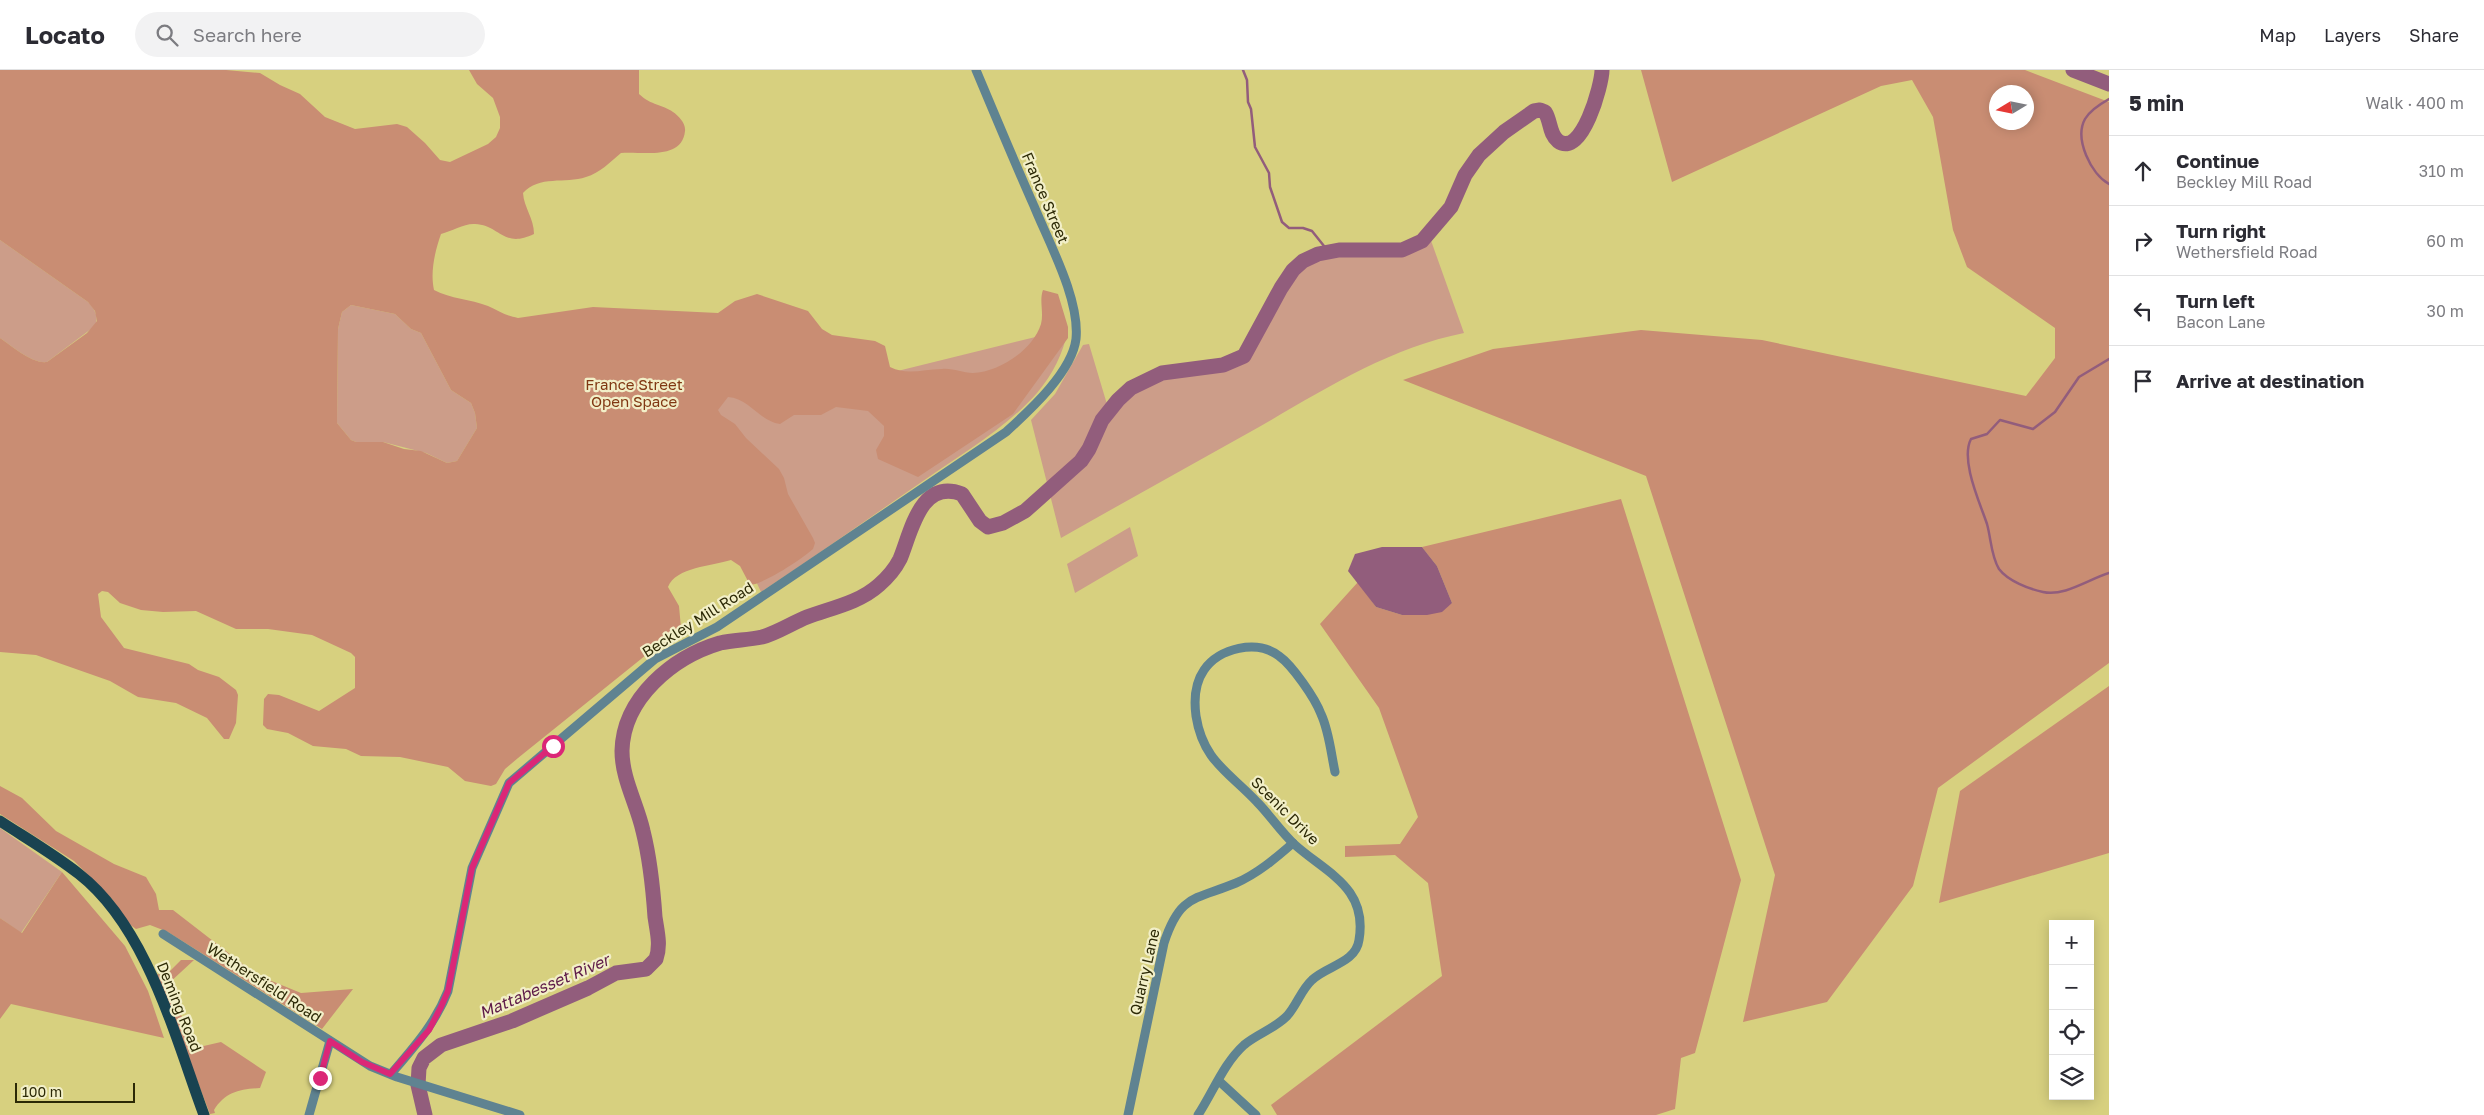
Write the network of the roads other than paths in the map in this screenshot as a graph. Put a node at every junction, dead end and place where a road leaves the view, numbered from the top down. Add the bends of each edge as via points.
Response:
1 (976, 70) edge
2 (1076, 340) joint
3 (1335, 772) dead end
4 (0, 821) edge
5 (1293, 843) junction
6 (163, 934) dead end
7 (330, 1041) junction
8 (390, 1074) junction
9 (1219, 1081) junction
10 (204, 1115) edge
11 (309, 1115) edge
12 (520, 1115) edge
13 (1128, 1115) edge
14 (1198, 1115) edge
15 (1256, 1115) edge

1 - 2 street, France Street via 1064,280 1073,309
2 - 8 street, Beckley Mill Road via 1068,360 1043,398 1006,432 717,627 655,660 509,783 472,868 448,991 429,1030
3 - 5 street, Scenic Drive via 1321,714 1307,690 1279,656 1263,648 1243,647 1220,656 1204,670 1196,689 1199,735 1225,772
4 - 10 main road, Deming Road via 80,875 109,904 154,979
5 - 9 street, Scenic Drive via 1348,888 1358,912 1359,942 1353,953 1313,979 1285,1018 1236,1053
5 - 13 street, Quarry Lane via 1251,875 1191,900 1180,908 1170,924
6 - 7 street, Wethersfield Road
7 - 8 street, Wethersfield Road via 362,1062
7 - 11 street
8 - 12 street, Wethersfield Road
9 - 14 street, Scenic Drive
9 - 15 street

